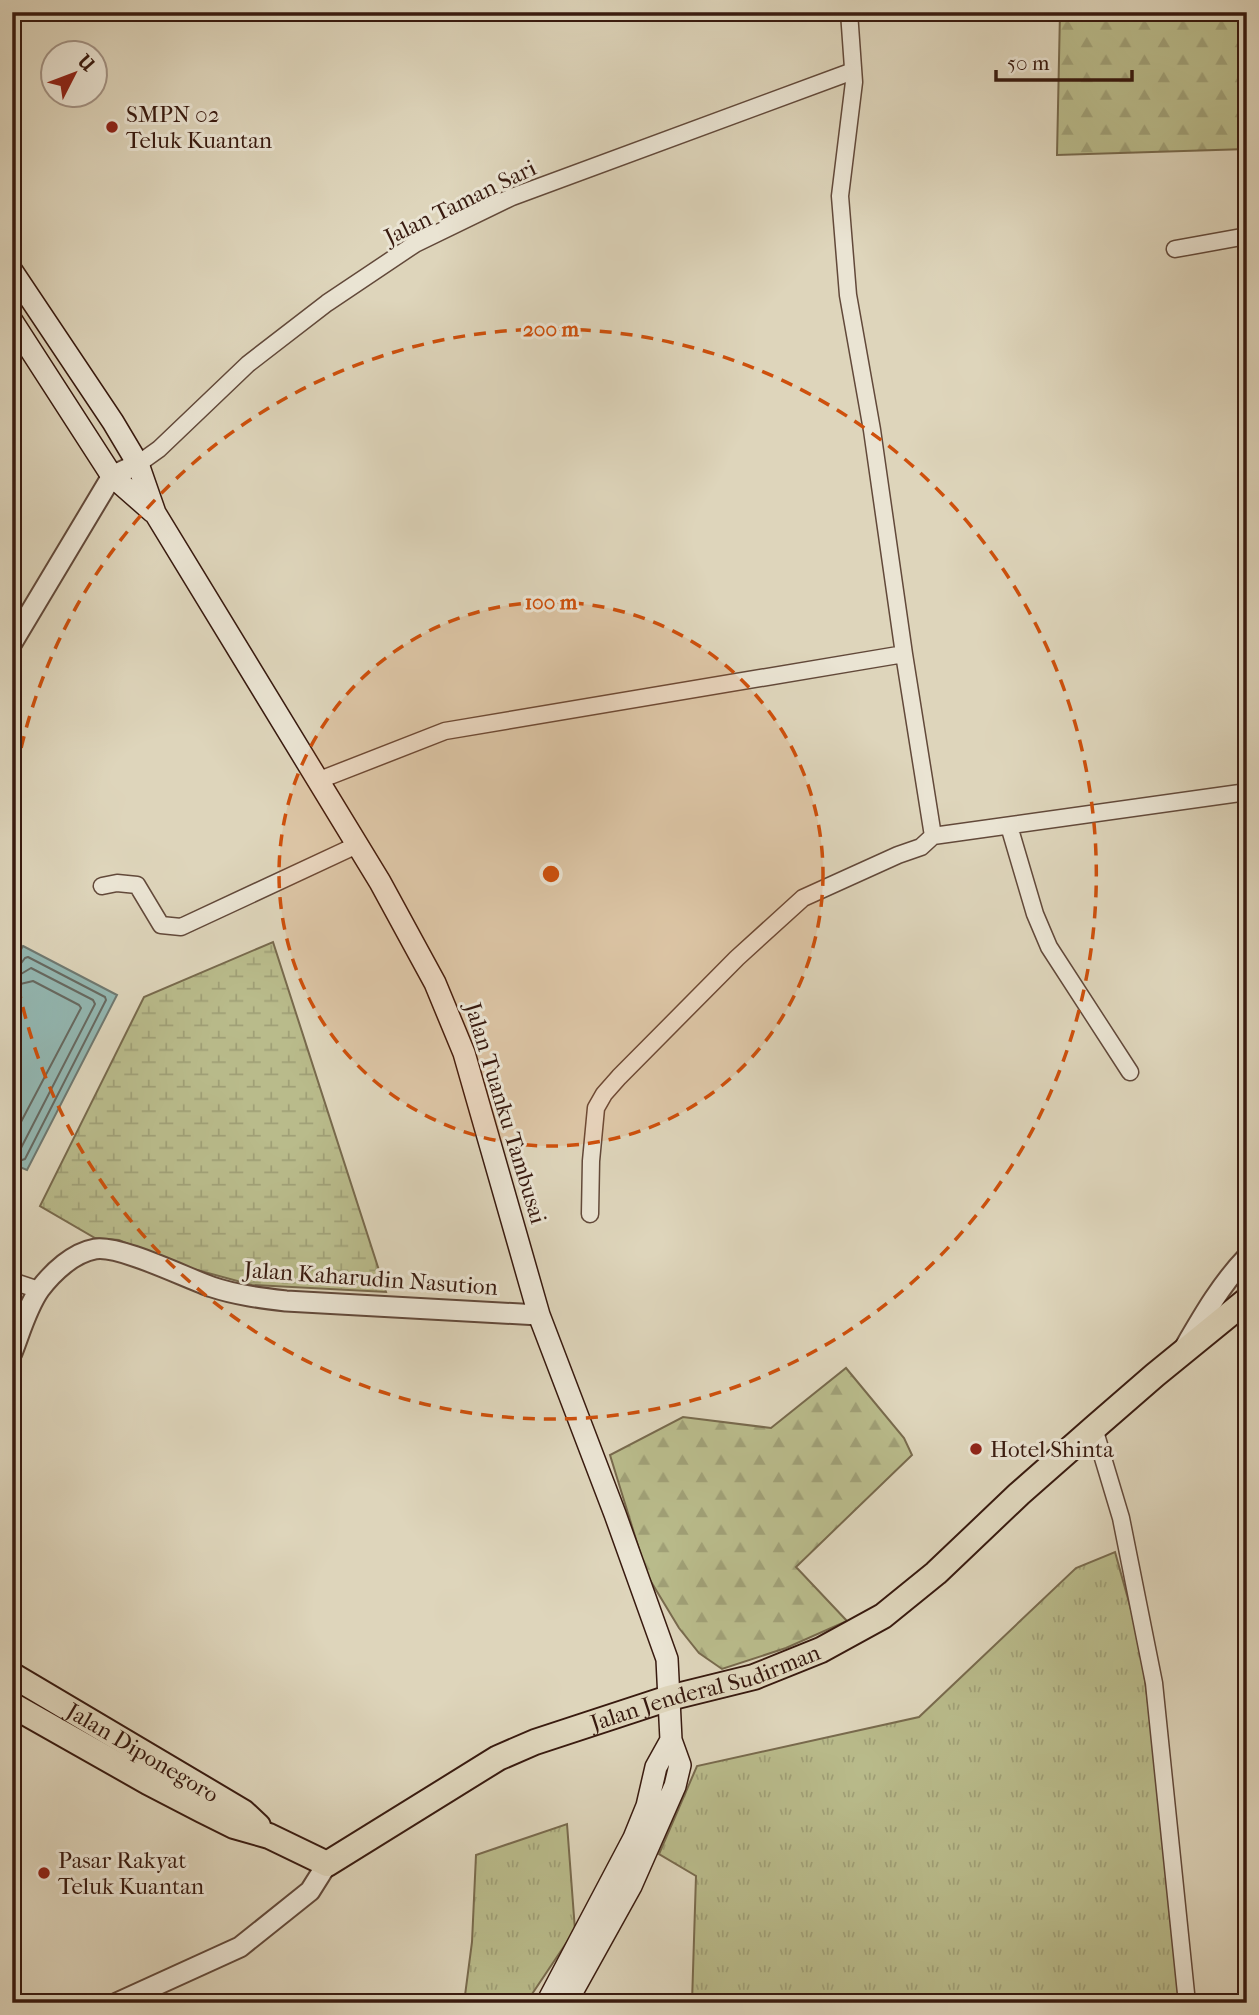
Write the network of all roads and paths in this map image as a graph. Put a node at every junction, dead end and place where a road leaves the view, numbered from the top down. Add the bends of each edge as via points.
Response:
1 (849, 12) edge
2 (853, 71) junction
3 (1247, 236) edge
4 (1175, 249) dead end
5 (12, 271) edge
6 (12, 321) edge
7 (138, 464) junction
8 (112, 476) junction
9 (155, 513) junction
10 (12, 643) edge
11 (904, 654) junction
12 (317, 780) junction
13 (1247, 792) edge
14 (1009, 825) junction
15 (933, 836) junction
16 (357, 845) junction
17 (102, 886) dead end
18 (1130, 1072) dead end
19 (590, 1214) dead end
20 (1247, 1257) edge
21 (12, 1281) edge
22 (39, 1290) junction
23 (1247, 1300) edge
24 (539, 1315) junction
25 (12, 1353) edge
26 (1182, 1353) junction
27 (1094, 1428) junction
28 (12, 1675) edge
29 (669, 1698) junction
30 (12, 1705) edge
31 (671, 1740) junction
32 (269, 1836) junction
33 (327, 1864) junction
34 (117, 2003) edge
35 (547, 2003) edge
36 (566, 2003) edge
37 (1187, 2003) edge

1 - 2 street
2 - 7 street, Jalan Taman Sari via 512,197 415,244 247,364
2 - 11 street via 840,196 848,295
3 - 4 street
5 - 7 main road, Jalan Tuanku Tambusai
6 - 8 main road, Jalan Tuanku Tambusai
7 - 8 street
7 - 9 main road, Jalan Tuanku Tambusai
8 - 9 main road, Jalan Tuanku Tambusai
8 - 10 street
9 - 12 main road, Jalan Tuanku Tambusai
11 - 12 street via 445,731
11 - 15 street
12 - 16 main road, Jalan Tuanku Tambusai
13 - 14 street
14 - 15 street
14 - 18 street via 1049,947
15 - 19 street via 921,846 803,898 619,1077 596,1108
16 - 17 street via 181,927 160,925 137,885
16 - 24 main road, Jalan Tuanku Tambusai via 435,983 464,1053
20 - 26 street via 1204,1314
21 - 22 street
22 - 24 street, Jalan Kaharudin Nasution via 63,1265 97,1249 119,1251 244,1296
22 - 25 street, Jalan Kaharudin Nasution
23 - 26 main road, Jalan Jenderal Sudirman
24 - 29 main road, Jalan Tuanku Tambusai via 667,1659
26 - 27 main road, Jalan Jenderal Sudirman
27 - 29 main road, Jalan Jenderal Sudirman via 883,1616 821,1650 754,1676
27 - 37 street via 1121,1518 1154,1683
28 - 32 main road, Jalan Diponegoro via 243,1812
29 - 31 main road, Jalan Tuanku Tambusai
29 - 33 main road, Jalan Jenderal Sudirman via 498,1758
30 - 32 main road, Jalan Diponegoro via 202,1810
31 - 35 main road via 656,1767 634,1838
31 - 36 main road, Jalan Tuanku Tambusai via 680,1765 675,1786 631,1886
32 - 33 main road, Jalan Diponegoro
33 - 34 street, Jalan Jenderal Sudirman via 310,1891 240,1947

